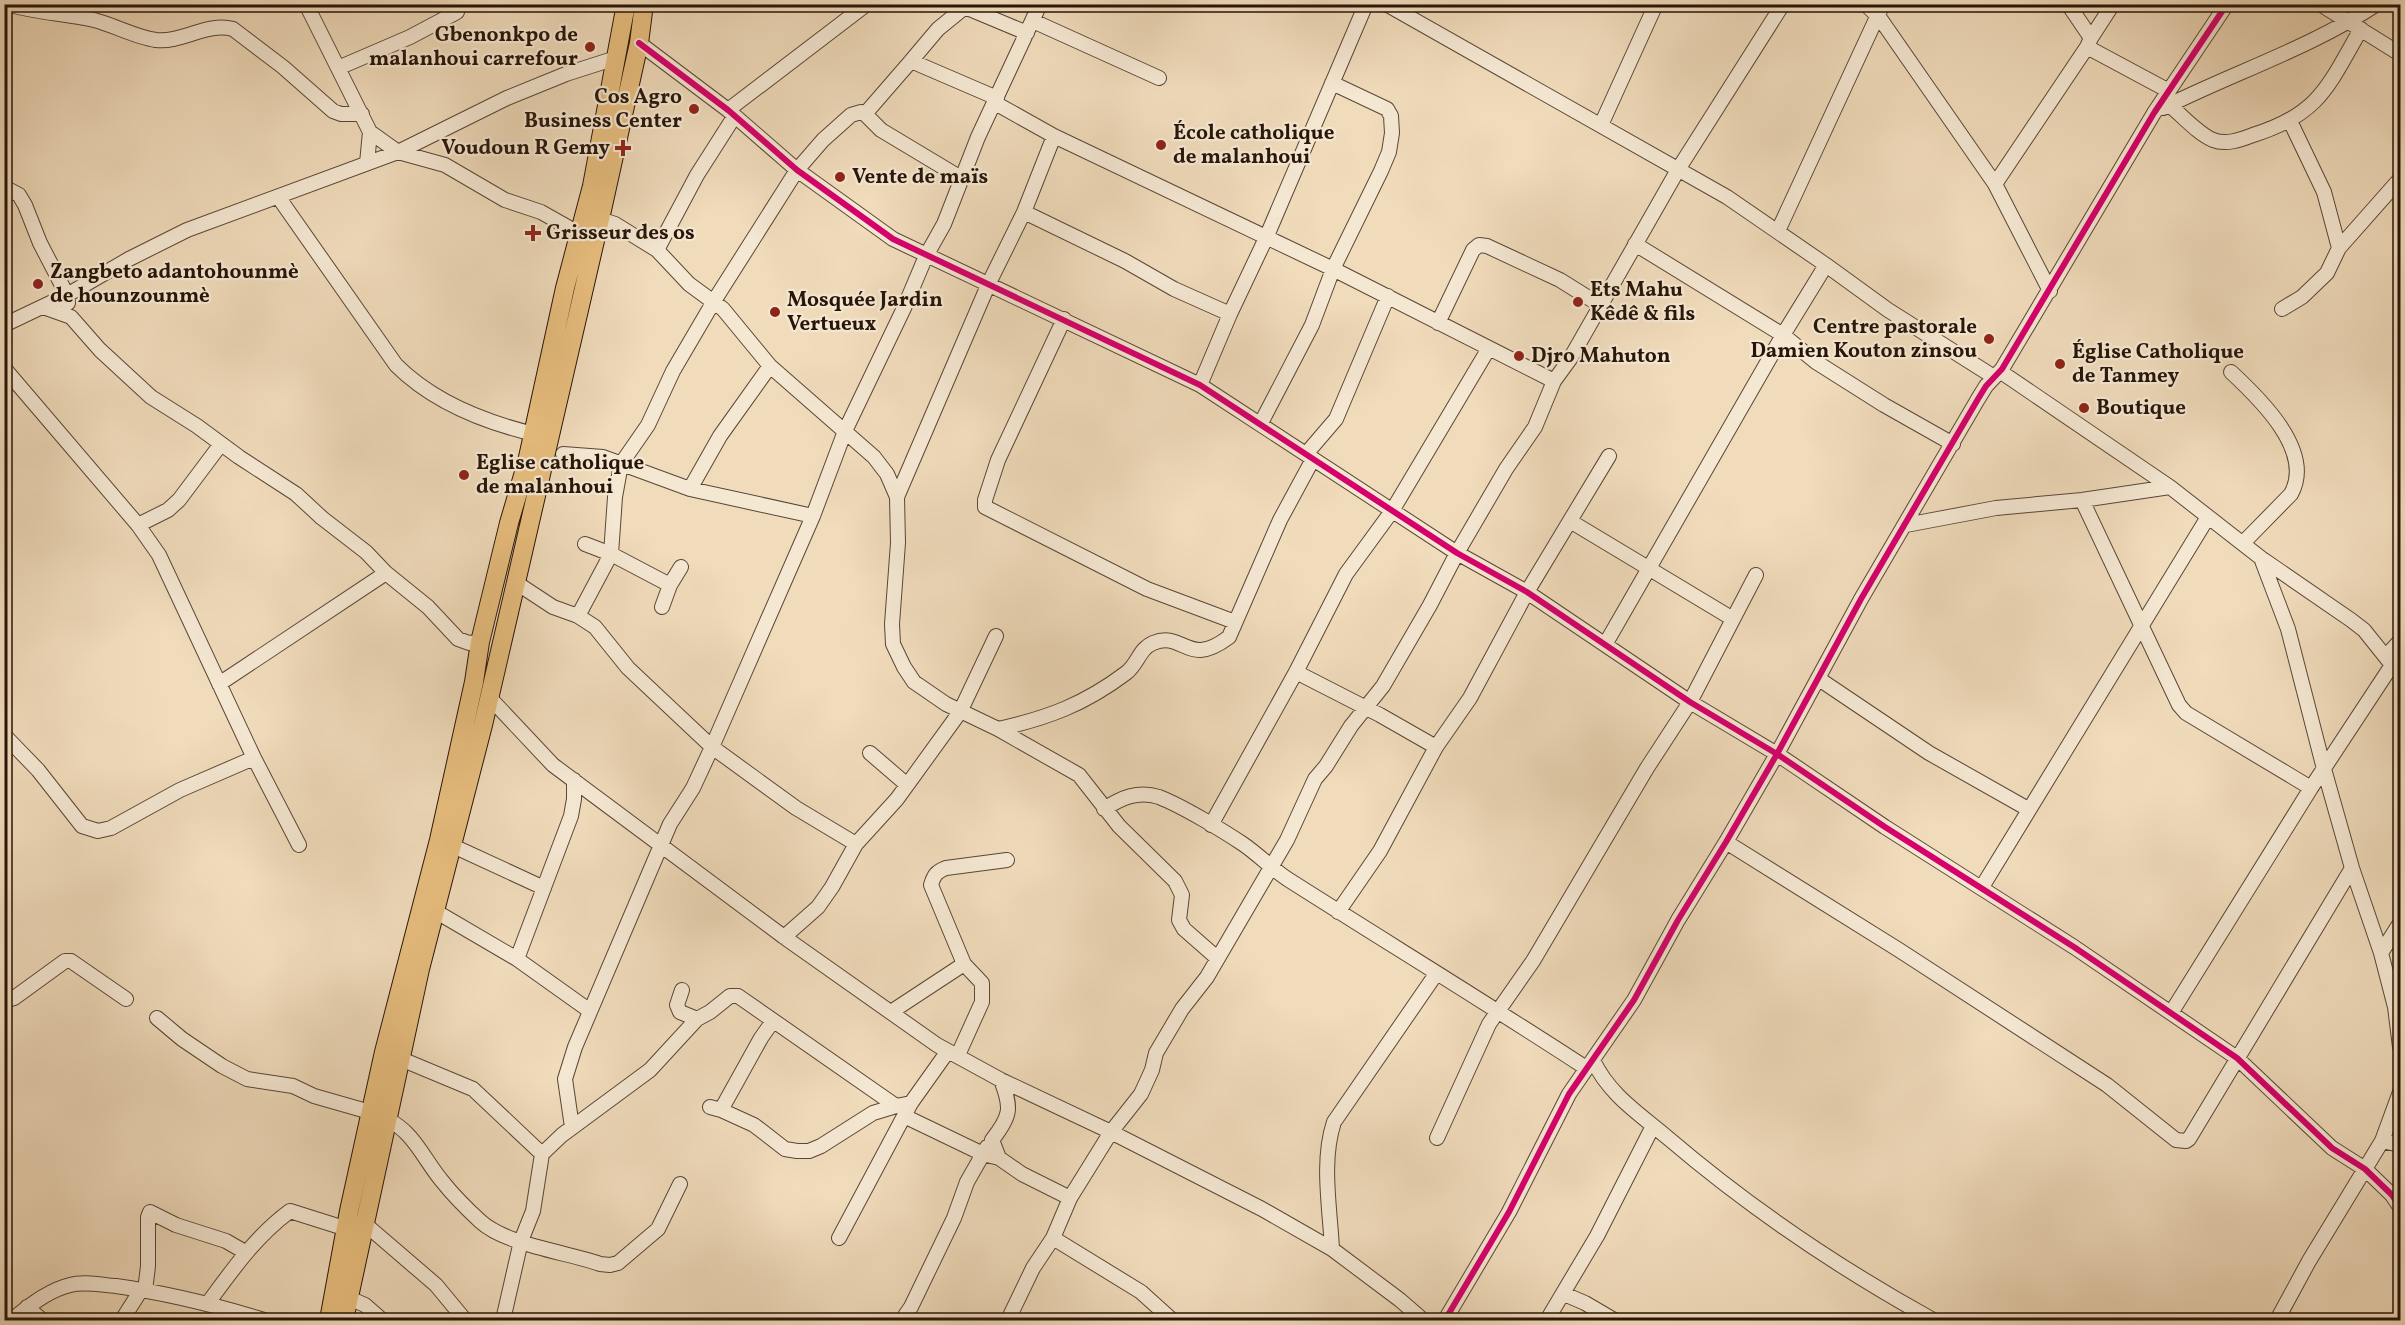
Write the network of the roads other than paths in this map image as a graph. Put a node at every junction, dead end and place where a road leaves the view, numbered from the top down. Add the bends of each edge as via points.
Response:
1 (7, 4) edge
2 (306, 4) edge
3 (626, 4) edge
4 (644, 4) edge
5 (867, 4) edge
6 (1040, 4) edge
7 (1366, 4) edge
8 (1386, 4) edge
9 (1656, 4) edge
10 (1783, 4) edge
11 (1865, 4) edge
12 (2068, 4) edge
13 (2114, 4) edge
14 (2227, 4) edge
15 (2320, 4) edge
16 (2377, 4) edge
17 (963, 6) edge
18 (1881, 11) edge
19 (457, 12) dead end
20 (2355, 26) junction
21 (1030, 27) junction
22 (2089, 42) junction
23 (639, 43) junction
24 (2400, 54) edge
25 (616, 58) junction
26 (911, 61) junction
27 (338, 68) junction
28 (1159, 78) dead end
29 (1332, 83) junction
30 (2169, 98) junction
31 (996, 100) junction
32 (731, 113) junction
33 (362, 114) junction
34 (865, 114) junction
35 (2290, 121) junction
36 (1601, 125) junction
37 (369, 132) junction
38 (1054, 136) junction
39 (398, 152) junction
40 (367, 163) junction
41 (1679, 168) junction
42 (797, 170) junction
43 (961, 178) junction
44 (2400, 179) edge
45 (1995, 184) junction
46 (4, 187) edge
47 (279, 198) junction
48 (1024, 212) junction
49 (600, 219) junction
50 (1778, 231) junction
51 (580, 234) junction
52 (1266, 238) junction
53 (1635, 244) junction
54 (2339, 248) junction
55 (657, 250) junction
56 (926, 256) junction
57 (1826, 265) junction
58 (1333, 269) junction
59 (988, 283) junction
60 (2050, 291) junction
61 (67, 295) junction
62 (1388, 296) junction
63 (714, 301) junction
64 (1600, 304) junction
65 (43, 307) junction
66 (2282, 309) dead end
67 (1230, 314) junction
68 (70, 317) junction
69 (1064, 319) junction
70 (1438, 323) junction
71 (4, 325) edge
72 (1783, 334) junction
73 (1489, 348) junction
74 (770, 366) junction
75 (4, 368) edge
76 (2231, 372) dead end
77 (1998, 373) junction
78 (1554, 381) junction
79 (1200, 385) junction
80 (1261, 423) junction
81 (845, 430) junction
82 (534, 434) junction
83 (221, 444) junction
84 (1953, 444) junction
85 (563, 454) dead end
86 (1609, 456) dead end
87 (1310, 457) junction
88 (621, 464) junction
89 (2170, 487) junction
90 (690, 489) junction
91 (897, 497) junction
92 (2082, 500) junction
93 (1392, 510) junction
94 (813, 516) junction
95 (2208, 517) junction
96 (1570, 521) junction
97 (138, 525) junction
98 (1906, 525) junction
99 (2243, 543) junction
100 (585, 544) dead end
101 (1457, 553) junction
102 (611, 554) junction
103 (2261, 558) junction
104 (681, 567) dead end
105 (1649, 568) junction
106 (386, 573) junction
107 (1756, 575) dead end
108 (516, 582) junction
109 (670, 585) junction
110 (1527, 592) junction
111 (662, 607) dead end
112 (578, 616) junction
113 (1733, 620) junction
114 (1235, 622) junction
115 (2140, 626) junction
116 (996, 636) dead end
117 (2400, 641) edge
118 (480, 642) junction
119 (1606, 643) junction
120 (2393, 665) edge
121 (1296, 672) junction
122 (1819, 679) junction
123 (219, 684) junction
124 (489, 697) junction
125 (1690, 702) junction
126 (1365, 707) junction
127 (960, 712) junction
128 (998, 729) junction
129 (4, 735) edge
130 (712, 747) junction
131 (1436, 747) junction
132 (870, 753) dead end
133 (1777, 754) junction
134 (254, 758) junction
135 (2324, 769) junction
136 (574, 780) junction
137 (906, 784) junction
138 (2311, 789) junction
139 (1104, 809) junction
140 (2028, 809) junction
141 (1211, 825) junction
142 (1726, 842) junction
143 (299, 844) dead end
144 (661, 844) junction
145 (856, 844) junction
146 (453, 846) junction
147 (1007, 860) dead end
148 (1269, 868) junction
149 (2352, 868) junction
150 (1982, 887) junction
151 (544, 888) junction
152 (435, 911) junction
153 (1338, 912) junction
154 (2400, 924) edge
155 (784, 937) junction
156 (2381, 953) junction
157 (1217, 958) junction
158 (517, 959) junction
159 (964, 964) junction
160 (1436, 974) junction
161 (682, 990) dead end
162 (126, 999) dead end
163 (4, 1001) edge
164 (2398, 1009) edge
165 (1498, 1010) junction
166 (590, 1011) junction
167 (891, 1012) junction
168 (2171, 1013) junction
169 (157, 1018) dead end
170 (697, 1019) junction
171 (774, 1021) junction
172 (2400, 1047) edge
173 (953, 1053) junction
174 (2237, 1058) junction
175 (401, 1059) junction
176 (1589, 1064) junction
177 (1001, 1080) junction
178 (2400, 1092) edge
179 (900, 1111) junction
180 (370, 1112) junction
181 (388, 1120) junction
182 (1653, 1125) junction
183 (572, 1127) junction
184 (1111, 1132) junction
185 (1437, 1138) dead end
186 (992, 1140) junction
187 (2382, 1141) junction
188 (2400, 1145) edge
189 (542, 1154) junction
190 (982, 1154) junction
191 (999, 1158) junction
192 (2365, 1169) junction
193 (681, 1184) dead end
194 (1070, 1198) junction
195 (2400, 1206) edge
196 (365, 1224) junction
197 (347, 1229) junction
198 (839, 1238) dead end
199 (1053, 1238) junction
200 (521, 1241) junction
201 (1332, 1249) junction
202 (245, 1252) junction
203 (143, 1291) junction
204 (1564, 1294) junction
205 (349, 1299) junction
206 (208, 1303) junction
207 (27, 1308) junction
208 (461, 1316) edge
209 (12, 1320) edge
210 (42, 1320) edge
211 (122, 1320) edge
212 (264, 1320) edge
213 (329, 1320) edge
214 (344, 1320) edge
215 (382, 1320) edge
216 (445, 1320) edge
217 (503, 1320) edge
218 (902, 1320) edge
219 (1008, 1320) edge
220 (1172, 1320) edge
221 (1423, 1320) edge
222 (1445, 1320) edge
223 (1547, 1320) edge
224 (1614, 1320) edge
225 (1934, 1320) edge
226 (2277, 1320) edge

1 - 33 street via 94,20 155,40 215,28 233,29 333,111
2 - 27 street
3 - 25 main road
4 - 23 main road
5 - 32 street
6 - 21 street
7 - 29 street
8 - 36 street
9 - 36 street
10 - 41 street
11 - 18 street
12 - 22 street
13 - 22 street
14 - 30 street
15 - 20 street
16 - 20 street
17 - 21 street
17 - 26 street
18 - 45 street
18 - 50 street
19 - 27 street
20 - 24 street
20 - 30 street
20 - 35 street via 2324,92
21 - 28 street
21 - 31 street
22 - 30 street
22 - 45 street
23 - 32 street
23 - 49 main road
25 - 39 street via 507,98
25 - 51 main road
26 - 31 street
26 - 34 street
27 - 33 street
29 - 52 street
29 - 58 street via 1387,109 1393,123 1382,171
30 - 35 street via 2203,134 2221,142
30 - 60 street via 2154,113
31 - 38 street
31 - 43 street
32 - 42 street
32 - 55 street
33 - 37 street
34 - 42 street via 851,115
34 - 43 street via 881,130
35 - 54 street via 2324,192
36 - 41 street
37 - 39 street
37 - 40 street
38 - 48 street
38 - 52 street
39 - 40 street
39 - 51 street via 445,165 505,200 541,212
40 - 47 street
41 - 50 street
41 - 53 street
42 - 56 street via 893,239
42 - 63 street
43 - 56 street via 944,224
44 - 54 street
45 - 60 street
46 - 61 street via 19,195 25,205
47 - 61 street via 187,230
47 - 82 street via 407,376 449,404 500,426
48 - 59 street
48 - 67 street
49 - 55 street
49 - 108 main road
50 - 57 street
51 - 82 main road
52 - 58 street
52 - 67 street
53 - 64 street
53 - 72 street
54 - 66 street via 2327,273 2302,297
55 - 63 street via 689,284
56 - 59 street
56 - 81 street
57 - 72 street
57 - 77 street via 1888,310
58 - 62 street
58 - 80 street via 1312,325
59 - 69 street
59 - 91 street
60 - 77 street
61 - 65 street
61 - 68 street
62 - 70 street
62 - 87 street via 1336,419
63 - 74 street
63 - 88 street via 673,371 648,425
64 - 70 street via 1560,280 1479,245
64 - 78 street
65 - 68 street
65 - 71 street
67 - 79 street
68 - 83 street via 152,397
69 - 79 street
69 - 114 street via 998,460 985,507 1147,589
70 - 73 street
72 - 84 street via 1816,362
72 - 105 street
73 - 78 street
73 - 93 street
74 - 81 street
74 - 90 street via 720,436
75 - 97 street
76 - 99 street via 2282,427 2295,467 2291,494
77 - 84 street
77 - 89 street
78 - 101 street via 1534,427
79 - 80 street
80 - 87 street
81 - 91 street via 874,457
81 - 94 street
82 - 118 main road
83 - 97 street via 179,500
83 - 106 street via 296,494
84 - 98 street
85 - 88 street via 603,457
86 - 96 street
87 - 93 street
87 - 114 street
88 - 90 street
88 - 102 street
89 - 92 street
89 - 95 street
90 - 94 street
91 - 127 street via 893,644 914,682
92 - 98 street via 1996,508
92 - 115 street
93 - 101 street
93 - 121 street via 1346,574
94 - 130 street
95 - 99 street
95 - 115 street
96 - 105 street
96 - 110 street
97 - 123 street via 171,578
98 - 122 street
99 - 103 street
100 - 102 street
101 - 110 street
101 - 126 street via 1383,686
102 - 109 street
102 - 112 street
103 - 120 street via 2364,630
103 - 135 street via 2288,629
104 - 109 street
105 - 113 street
105 - 119 street
106 - 118 street via 458,639
106 - 123 street
107 - 113 street
108 - 112 street via 553,607
108 - 124 main road
109 - 111 street
110 - 119 street
110 - 131 street via 1470,698
112 - 130 street via 595,627 628,668
113 - 125 street
114 - 128 street via 1229,637 1206,650 1195,651 1163,640 1154,642 1139,654 1132,668 1079,704
115 - 138 street via 2173,696 2186,713
115 - 140 street
116 - 127 street
117 - 120 street
118 - 180 main road via 439,840
119 - 125 street
120 - 135 street
121 - 126 street
121 - 141 street
122 - 133 street
122 - 140 street via 1929,753
123 - 134 street
124 - 136 street via 553,765
124 - 146 main road
125 - 133 street
125 - 165 street via 1533,961
126 - 131 street
126 - 148 street via 1315,779 1301,813
127 - 128 street
127 - 137 street
128 - 139 street via 1079,775
129 - 134 street via 38,770 82,826 98,831
130 - 144 street
130 - 145 street via 796,808
131 - 153 street via 1380,851
132 - 137 street
133 - 142 street
133 - 150 street
134 - 143 street
135 - 138 street
135 - 149 street
136 - 144 street
136 - 151 street via 571,816
137 - 145 street
138 - 168 street
139 - 141 street via 1121,798 1138,794 1158,797
139 - 157 street via 1175,881 1182,895 1179,920
140 - 150 street
141 - 148 street via 1243,844
142 - 174 street via 2107,1085 2176,1140 2189,1139
142 - 176 street via 1634,1000
144 - 155 street
144 - 166 street
145 - 155 street via 818,907
146 - 151 street
146 - 152 main road
147 - 159 street via 946,868 933,876 931,885
148 - 153 street
148 - 157 street
149 - 156 street
149 - 174 street
150 - 168 street
151 - 158 street
152 - 158 street
152 - 175 main road
153 - 160 street
154 - 156 street
155 - 167 street
156 - 164 street
157 - 184 street via 1156,1053 1141,1094
158 - 166 street
159 - 167 street
159 - 173 street via 982,983 984,994
160 - 165 street
160 - 201 street via 1334,1122 1327,1155
161 - 170 street via 677,1005 680,1012
162 - 163 street via 71,961 65,961
164 - 172 street
165 - 176 street
165 - 185 street
166 - 183 street via 565,1079
167 - 173 street
168 - 174 street
169 - 180 street via 182,1039 247,1079 293,1086
170 - 171 street via 730,996 738,996
170 - 183 street via 650,1070
171 - 179 street
171 - 179 street via 716,1108 754,1125 785,1149 797,1151 809,1151 873,1113
173 - 177 street
173 - 179 street
174 - 192 street via 2332,1148
175 - 181 main road
175 - 189 street via 473,1089
176 - 182 street
176 - 222 street
177 - 184 street
177 - 186 street via 1009,1112
178 - 187 street
179 - 190 street
179 - 198 street
180 - 197 main road
181 - 196 main road
181 - 200 street via 398,1124 442,1181 481,1222
182 - 204 street
182 - 225 street via 1715,1178 1797,1238
183 - 189 street
184 - 194 street
184 - 201 street
186 - 190 street
186 - 191 street
187 - 188 street
187 - 192 street
189 - 200 street via 533,1211
190 - 191 street
190 - 218 street
191 - 194 street
192 - 195 street
192 - 226 street
193 - 200 street via 658,1229 618,1263 600,1264
194 - 199 street
196 - 205 main road
196 - 208 street via 436,1284
197 - 202 street via 290,1211
197 - 213 main road
199 - 219 street
199 - 220 street via 1141,1292
200 - 217 street
201 - 221 street
202 - 203 street via 150,1212
202 - 206 street
203 - 206 street
203 - 207 street via 72,1284
203 - 211 street
204 - 223 street
204 - 224 street
205 - 214 main road
205 - 215 street via 365,1305
206 - 212 street
207 - 209 street
207 - 210 street
208 - 216 street

